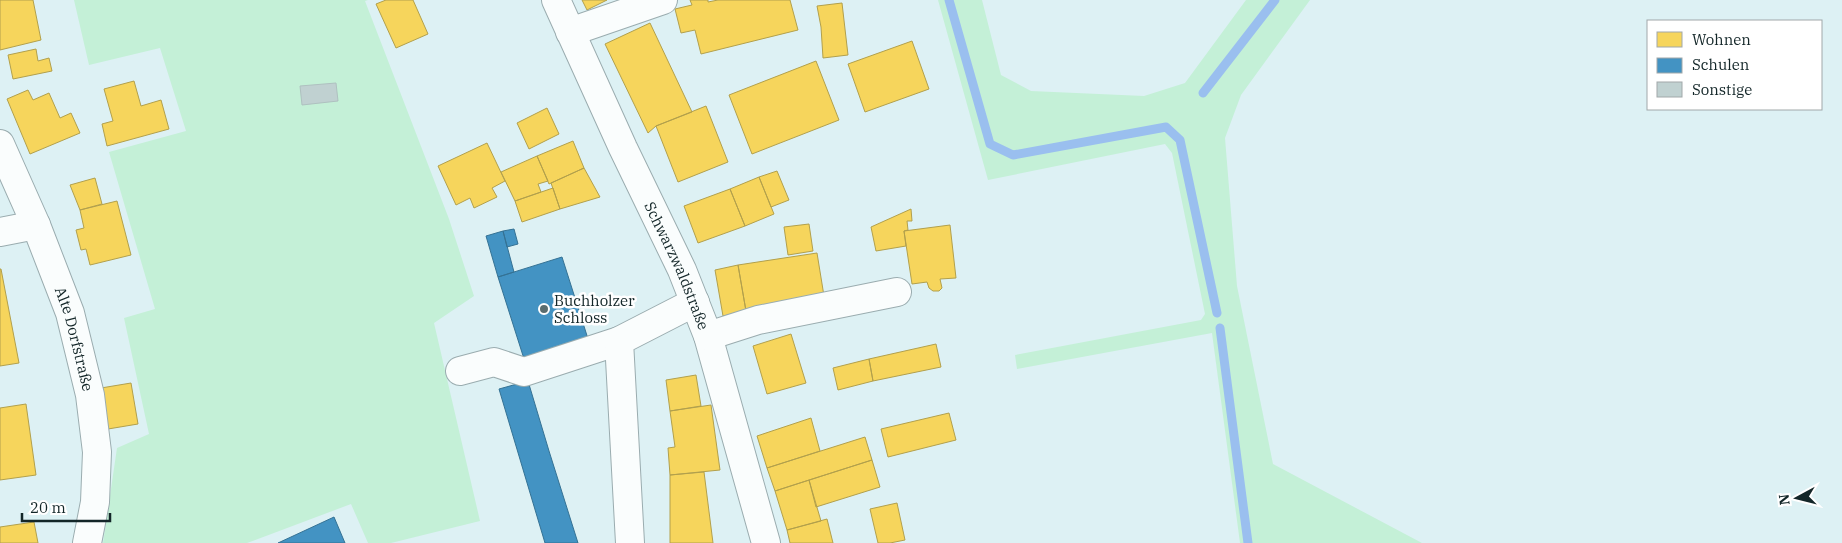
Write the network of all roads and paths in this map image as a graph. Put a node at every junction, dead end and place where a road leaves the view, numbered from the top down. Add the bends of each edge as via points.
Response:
1 (556, 0) edge
2 (664, 0) edge
3 (570, 32) junction
4 (0, 144) edge
5 (36, 225) junction
6 (0, 232) edge
7 (897, 292) dead end
8 (695, 302) junction
9 (708, 336) junction
10 (619, 341) junction
11 (460, 372) dead end
12 (87, 543) edge
13 (630, 543) edge
14 (766, 543) edge

1 - 3 street, Schwarzwaldstraße
2 - 3 street
3 - 8 street, Schwarzwaldstraße
4 - 5 street, Alte Dorfstraße
5 - 6 street
5 - 12 street, Alte Dorfstraße via 70,313 90,394 97,452 95,502
7 - 9 street via 758,320
8 - 9 street, Schwarzwaldstraße
8 - 10 street
9 - 14 street, Schwarzwaldstraße
10 - 11 street via 524,372 494,362
10 - 13 street

